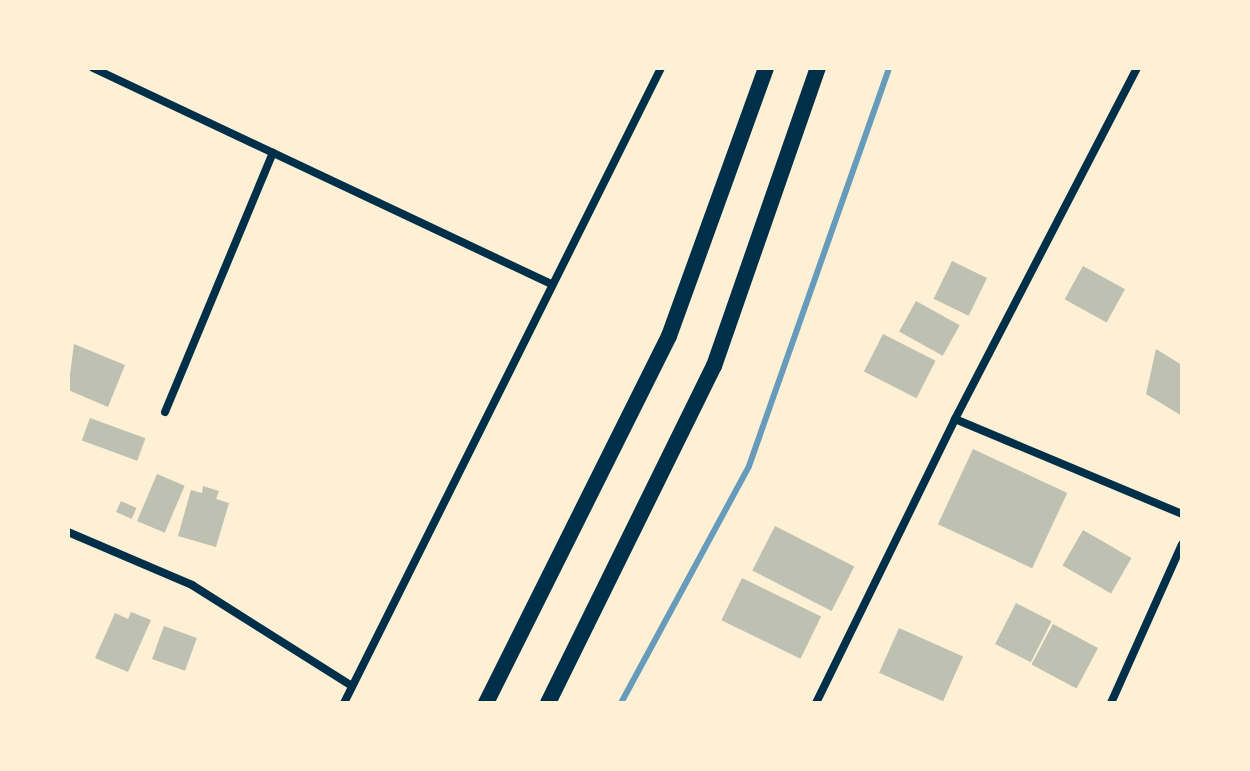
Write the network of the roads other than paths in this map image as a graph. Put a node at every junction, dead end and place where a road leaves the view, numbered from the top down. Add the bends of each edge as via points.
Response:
1 (93, 68) edge
2 (661, 68) edge
3 (766, 68) edge
4 (818, 68) edge
5 (1137, 68) edge
6 (273, 153) junction
7 (549, 283) junction
8 (165, 412) dead end
9 (955, 419) junction
10 (1182, 514) edge
11 (68, 532) edge
12 (1182, 544) edge
13 (352, 686) junction
14 (344, 703) edge
15 (486, 703) edge
16 (548, 703) edge
17 (816, 703) edge
18 (1111, 703) edge

1 - 6 street
2 - 7 street
3 - 15 main road via 669,336
4 - 16 main road via 714,366
5 - 9 street
6 - 7 street
6 - 8 street
7 - 13 street
9 - 10 street
9 - 17 street
11 - 13 street via 192,585
12 - 18 street
13 - 14 street

